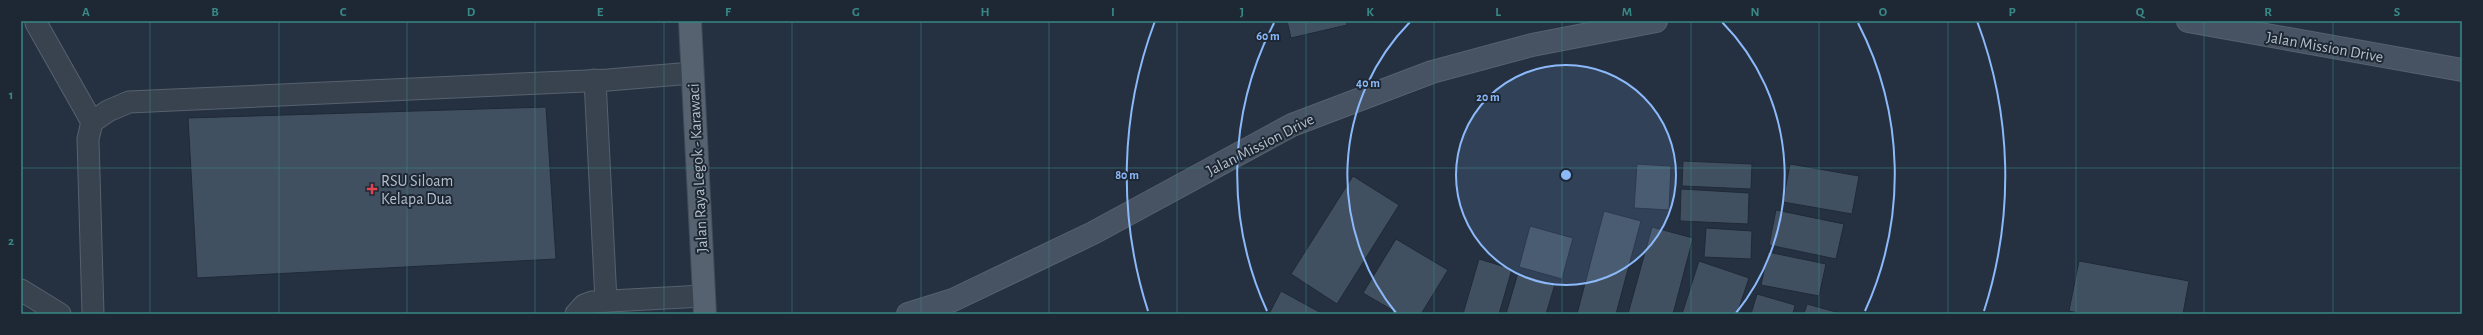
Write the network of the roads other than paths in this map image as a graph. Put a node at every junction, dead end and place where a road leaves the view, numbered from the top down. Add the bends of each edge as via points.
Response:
1 (690, 21) edge
2 (1656, 21) edge
3 (2188, 21) edge
4 (33, 22) edge
5 (2462, 70) edge
6 (692, 73) junction
7 (595, 80) junction
8 (92, 122) junction
9 (21, 290) edge
10 (606, 301) junction
11 (704, 305) edge
12 (60, 314) edge
13 (93, 314) edge
14 (576, 314) edge
15 (908, 314) edge

1 - 6 main road, Jalan Raya Legok - Karawaci
2 - 15 street, Jalan Mission Drive via 1532,45 1432,72 1292,125 1093,233 953,300
3 - 5 street, Jalan Mission Drive
4 - 8 lane
6 - 7 lane
6 - 11 main road, Jalan Raya Legok - Karawaci
7 - 8 lane via 129,102 108,111
7 - 10 lane
8 - 13 lane via 88,139
9 - 12 lane
10 - 11 lane
10 - 14 lane via 584,305

